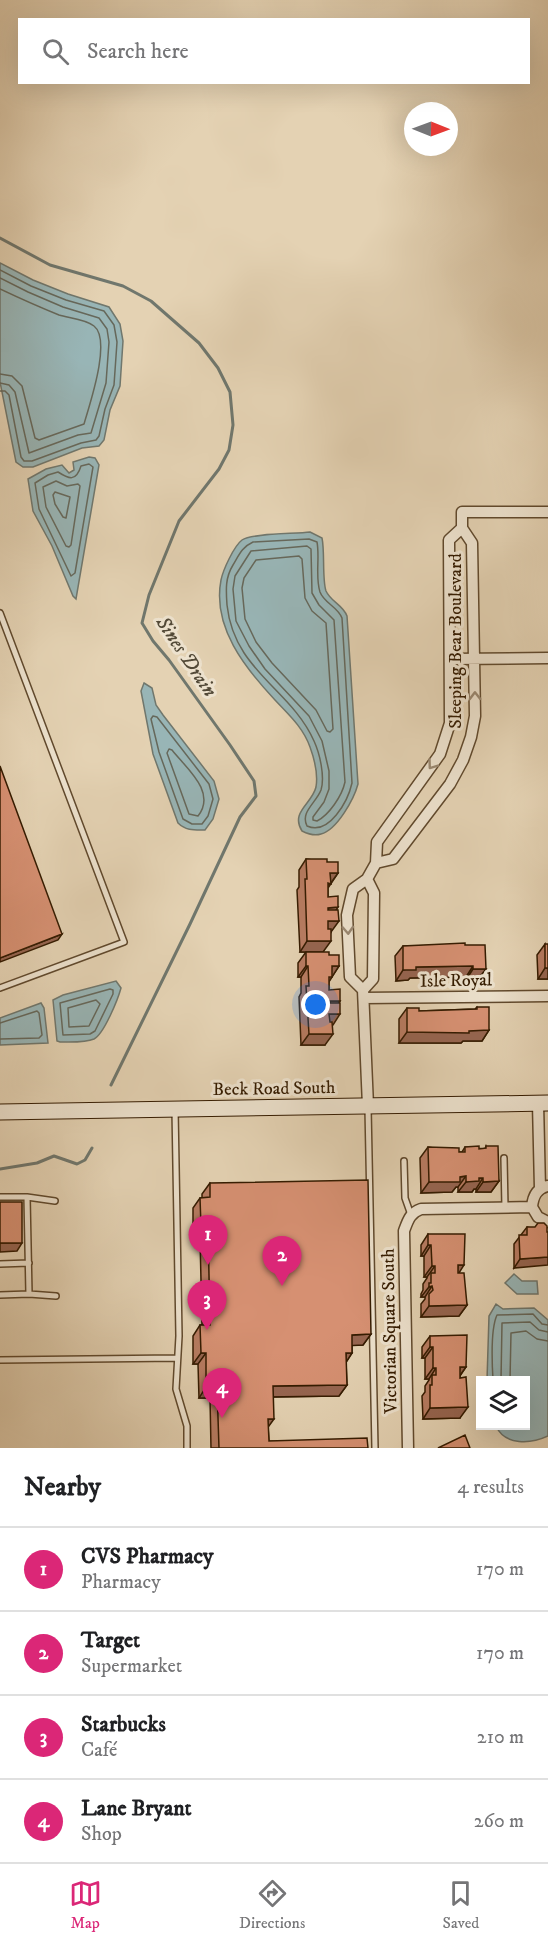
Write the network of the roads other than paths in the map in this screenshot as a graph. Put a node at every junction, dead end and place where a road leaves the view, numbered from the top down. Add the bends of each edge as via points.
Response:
1 (548, 512) edge
2 (462, 528) junction
3 (0, 613) edge
4 (548, 658) edge
5 (451, 659) junction
6 (474, 659) junction
7 (376, 863) junction
8 (367, 879) junction
9 (0, 988) edge
10 (364, 994) junction
11 (548, 996) edge
12 (543, 1103) edge
13 (368, 1106) junction
14 (175, 1109) junction
15 (0, 1112) edge
16 (504, 1158) dead end
17 (404, 1161) dead end
18 (544, 1187) edge
19 (0, 1197) edge
20 (27, 1197) junction
21 (55, 1201) dead end
22 (532, 1206) junction
23 (505, 1208) junction
24 (411, 1216) junction
25 (548, 1222) edge
26 (29, 1263) junction
27 (0, 1264) edge
28 (29, 1294) junction
29 (0, 1295) edge
30 (56, 1296) dead end
31 (177, 1358) junction
32 (0, 1360) edge
33 (187, 1448) edge
34 (375, 1448) edge
35 (408, 1448) edge

1 - 2 street, Sleeping Bear Boulevard via 462,512
2 - 5 street, Sleeping Bear Boulevard via 449,540
2 - 6 street, Sleeping Bear Boulevard via 472,543
3 - 9 lane via 124,942
4 - 6 street
5 - 6 street
5 -> 7 street, Sleeping Bear Boulevard via 446,739 440,754 377,842
7 -> 6 street, Sleeping Bear Boulevard via 393,859 464,760 475,716
7 - 8 street, Sleeping Bear Boulevard
8 - 10 street, Sleeping Bear Boulevard via 374,893 373,979
8 -> 10 street, Sleeping Bear Boulevard via 353,889 347,915 350,977
10 - 11 street, Isle Royal
10 - 13 street, Sleeping Bear Boulevard
12 - 13 main road, Beck Road South
12 - 18 street
13 - 14 main road, Beck Road South
13 - 34 lane
14 - 15 main road, Beck Road South
14 - 31 lane
16 - 23 lane
17 - 24 lane via 405,1198
18 - 22 street
19 - 20 lane
20 - 21 lane
20 - 26 lane
22 - 23 street
22 - 25 street via 538,1217
23 - 24 street via 421,1209
24 - 35 street, Victorian Square South via 404,1231
26 - 27 lane
26 - 28 lane
28 - 29 lane
28 - 30 lane
31 - 32 lane
31 - 33 lane via 176,1389 187,1426

